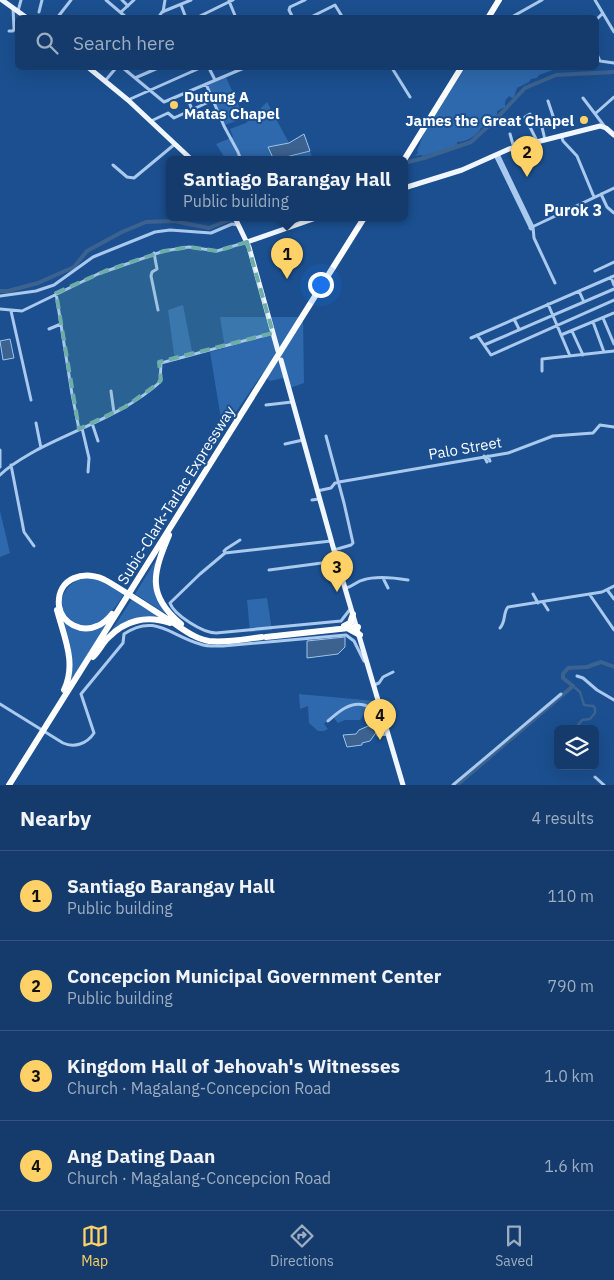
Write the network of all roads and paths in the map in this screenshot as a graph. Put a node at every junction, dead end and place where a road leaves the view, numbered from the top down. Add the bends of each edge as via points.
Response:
1 (2, 0) edge
2 (21, 0) edge
3 (42, 0) edge
4 (71, 0) edge
5 (106, 0) edge
6 (122, 0) edge
7 (134, 0) edge
8 (165, 0) edge
9 (191, 0) edge
10 (305, 0) edge
11 (499, 0) edge
12 (504, 0) edge
13 (542, 0) edge
14 (595, 0) edge
15 (230, 1) edge
16 (111, 2) edge
17 (181, 5) junction
18 (128, 6) junction
19 (16, 9) junction
20 (39, 12) dead end
21 (120, 12) junction
22 (162, 12) junction
23 (602, 14) junction
24 (15, 15) edge
25 (23, 15) edge
26 (59, 15) edge
27 (124, 15) edge
28 (160, 15) edge
29 (185, 15) edge
30 (202, 15) edge
31 (234, 15) edge
32 (292, 15) edge
33 (315, 15) edge
34 (341, 15) edge
35 (490, 15) edge
36 (495, 15) edge
37 (515, 15) edge
38 (599, 17) edge
39 (15, 19) edge
40 (9, 31) dead end
41 (614, 32) edge
42 (599, 59) edge
43 (614, 63) edge
44 (91, 70) edge
45 (114, 70) edge
46 (126, 70) edge
47 (154, 70) edge
48 (196, 70) edge
49 (210, 70) edge
50 (239, 70) edge
51 (393, 70) edge
52 (456, 70) edge
53 (461, 70) edge
54 (136, 78) junction
55 (215, 80) junction
56 (105, 81) junction
57 (206, 84) junction
58 (150, 91) junction
59 (410, 97) dead end
60 (614, 97) edge
61 (584, 98) dead end
62 (188, 99) dead end
63 (128, 100) junction
64 (213, 100) junction
65 (548, 101) dead end
66 (192, 110) junction
67 (596, 113) junction
68 (530, 114) dead end
69 (150, 121) junction
70 (606, 128) junction
71 (510, 134) dead end
72 (614, 135) edge
73 (560, 136) junction
74 (545, 140) junction
75 (537, 141) junction
76 (174, 144) junction
77 (514, 148) junction
78 (408, 149) junction
79 (496, 155) junction
80 (188, 156) edge
81 (240, 156) edge
82 (402, 156) edge
83 (405, 156) edge
84 (113, 165) dead end
85 (408, 187) edge
86 (614, 188) edge
87 (601, 194) junction
88 (594, 198) junction
89 (614, 212) edge
90 (307, 221) edge
91 (364, 221) edge
92 (237, 222) edge
93 (531, 228) junction
94 (247, 242) junction
95 (154, 254) junction
96 (614, 262) edge
97 (595, 270) dead end
98 (612, 276) edge
99 (555, 283) dead end
100 (614, 284) edge
101 (614, 289) edge
102 (579, 291) junction
103 (56, 294) junction
104 (0, 296) edge
105 (614, 300) edge
106 (584, 302) junction
107 (548, 304) junction
108 (0, 309) edge
109 (158, 310) dead end
110 (12, 311) junction
111 (614, 314) edge
112 (553, 315) junction
113 (603, 318) junction
114 (514, 319) junction
115 (593, 322) junction
116 (61, 324) junction
117 (557, 325) junction
118 (49, 329) dead end
119 (519, 329) junction
120 (572, 331) junction
121 (273, 333) junction
122 (477, 335) junction
123 (561, 335) junction
124 (471, 338) dead end
125 (614, 344) edge
126 (484, 345) junction
127 (614, 351) edge
128 (604, 352) junction
129 (280, 355) junction
130 (583, 355) junction
131 (570, 356) junction
132 (542, 371) dead end
133 (111, 391) dead end
134 (31, 400) dead end
135 (292, 402) junction
136 (266, 405) dead end
137 (114, 412) junction
138 (36, 423) dead end
139 (92, 423) junction
140 (614, 427) edge
141 (80, 429) junction
142 (326, 436) dead end
143 (303, 440) junction
144 (98, 441) dead end
145 (286, 444) dead end
146 (41, 448) junction
147 (0, 450) edge
148 (483, 457) junction
149 (488, 462) dead end
150 (11, 466) junction
151 (0, 467) edge
152 (88, 472) dead end
153 (1, 473) edge
154 (338, 482) junction
155 (317, 491) junction
156 (320, 498) junction
157 (312, 500) dead end
158 (170, 534) junction
159 (240, 540) dead end
160 (332, 541) junction
161 (34, 546) dead end
162 (334, 550) junction
163 (225, 554) junction
164 (337, 561) junction
165 (269, 570) dead end
166 (383, 578) junction
167 (408, 580) dead end
168 (614, 586) edge
169 (120, 588) junction
170 (346, 588) junction
171 (388, 588) dead end
172 (608, 590) junction
173 (533, 594) dead end
174 (590, 594) junction
175 (126, 598) junction
176 (614, 599) edge
177 (543, 602) junction
178 (538, 603) junction
179 (353, 610) junction
180 (548, 610) dead end
181 (345, 627) junction
182 (185, 628) junction
183 (500, 628) dead end
184 (358, 629) junction
185 (614, 630) edge
186 (354, 641) junction
187 (364, 650) junction
188 (93, 657) junction
189 (369, 665) junction
190 (393, 672) dead end
191 (576, 676) dead end
192 (374, 685) junction
193 (561, 694) dead end
194 (614, 700) edge
195 (0, 704) edge
196 (53, 713) junction
197 (383, 714) junction
198 (328, 721) dead end
199 (388, 734) junction
200 (378, 735) dead end
201 (595, 777) dead end
202 (9, 785) edge
203 (13, 785) edge
204 (403, 785) edge
205 (453, 785) edge
206 (604, 785) edge

1 - 19 main road
2 - 19 street
3 - 20 street
4 - 26 street
5 - 16 street
6 - 18 street
7 - 18 street
8 - 22 street
9 - 17 street
10 - 32 street via 290,7
11 - 35 highway
12 - 36 highway
13 - 37 street
14 - 23 street
15 - 30 street
15 - 31 street
16 - 21 street
17 - 22 street
17 - 29 street
18 - 21 street
19 - 24 street
19 - 25 main road
21 - 27 street
22 - 28 street
23 - 38 street
23 - 41 street
33 - 34 street via 335,5
39 - 40 street via 13,31
42 - 43 street
44 - 56 main road
45 - 56 street
46 - 54 street
47 - 54 street
48 - 58 street
49 - 55 street
50 - 55 street
51 - 59 street
52 - 78 highway
53 - 78 highway
54 - 58 street
55 - 57 street
56 - 63 main road
57 - 58 street via 164,102
57 - 64 street
58 - 63 street
60 - 67 street
61 - 67 street
62 - 66 street
63 - 69 main road
64 - 66 street
64 - 81 street
65 - 74 street via 554,119 541,125
66 - 69 street via 175,120 168,113
67 - 70 street
68 - 75 street via 525,117
69 - 76 main road
70 - 72 main road
70 - 73 main road via 596,127
71 - 77 street
73 - 74 main road
73 - 88 street via 577,156
74 - 75 main road
75 - 77 main road
76 - 80 main road
76 - 84 street via 134,178 126,177
77 - 79 main road
78 - 82 highway
78 - 83 highway
79 - 85 main road via 462,170
79 - 93 street
86 - 87 street
87 - 88 street
87 - 89 street via 607,207
88 - 93 street
90 - 94 main road
91 - 129 highway, Subic-Clark-Tarlac Expressway
92 - 94 main road
92 - 104 street via 210,233 155,232 93,257 48,288
93 - 99 street
94 - 95 street via 217,250 186,247
94 - 121 main road
95 - 103 street via 98,274
95 - 109 street via 158,267 151,276
96 - 97 street
98 - 100 street
98 - 102 street
101 - 106 street
102 - 106 street
102 - 107 street
103 - 110 street via 22,311
103 - 116 street
105 - 117 street
106 - 112 street
107 - 112 street
107 - 114 street
108 - 110 street
110 - 134 street
111 - 113 street
112 - 117 street
112 - 119 street
113 - 115 street
113 - 125 street
114 - 119 street
114 - 122 street
115 - 120 street
115 - 128 street
116 - 118 street
116 - 141 street
117 - 123 street
117 - 126 street via 491,355
119 - 126 street
120 - 123 street
120 - 130 street
121 - 129 main road
121 - 137 street via 161,363 160,383
122 - 124 street
122 - 126 street
123 - 131 street
127 - 128 street
128 - 130 street
129 - 135 main road
129 - 158 highway, Subic-Clark-Tarlac Expressway
129 - 175 highway, Subic-Clark-Tarlac Expressway
130 - 131 street
131 - 132 street via 541,359
133 - 137 street
135 - 136 street
135 - 143 main road
137 - 139 street
138 - 146 street
139 - 141 street
139 - 144 street
140 - 148 street, Palo Street via 600,425 592,434 552,436 503,455
141 - 146 street
141 - 152 street via 90,458
142 - 154 street
143 - 145 street
143 - 155 main road
146 - 150 street
147 - 151 street
148 - 149 street
148 - 154 street, Palo Street
150 - 153 street
150 - 161 street via 24,532
154 - 155 street, Palo Street via 331,488
154 - 162 street via 353,544
155 - 156 main road
156 - 157 street
156 - 160 main road
158 - 182 highway via 156,568 156,589 165,608
158 - 188 highway, Subic-Clark-Tarlac Expressway
159 - 163 street via 226,549
160 - 162 main road
160 - 163 street
162 - 164 main road
163 - 179 street via 170,603 204,631 216,633 341,621
164 - 165 street
164 - 170 main road
166 - 167 street
166 - 170 street via 364,579
166 - 171 street
168 - 172 street
169 - 175 highway via 96,576 78,576 70,580 61,593 61,613 74,626 96,627
169 - 182 highway
169 - 196 highway via 104,577 88,572 76,574 62,585 56,605 68,646 69,671 66,686
170 - 179 main road
172 - 174 street
172 - 176 street
173 - 178 street
174 - 177 street
174 - 185 street
175 - 196 highway, Subic-Clark-Tarlac Expressway
177 - 178 street
177 - 180 street
178 - 183 street via 507,607 504,624
179 - 181 highway via 350,623
179 - 184 main road
181 - 182 highway via 209,638
181 - 184 highway
181 - 184 highway
182 - 188 highway via 160,620 134,621 113,633
184 - 187 main road
186 - 187 street
186 - 189 street
186 - 195 street via 343,635 209,646 162,627 137,626 123,634 123,643 81,694 94,731 93,736 81,744 71,746
187 - 189 main road
188 - 203 highway, Subic-Clark-Tarlac Expressway
189 - 192 main road
190 - 192 street
191 - 194 street
192 - 197 main road
193 - 205 street
196 - 202 highway, Subic-Clark-Tarlac Expressway
197 - 198 street via 360,704 342,708
197 - 199 main road
199 - 200 street
199 - 204 main road
201 - 206 street

